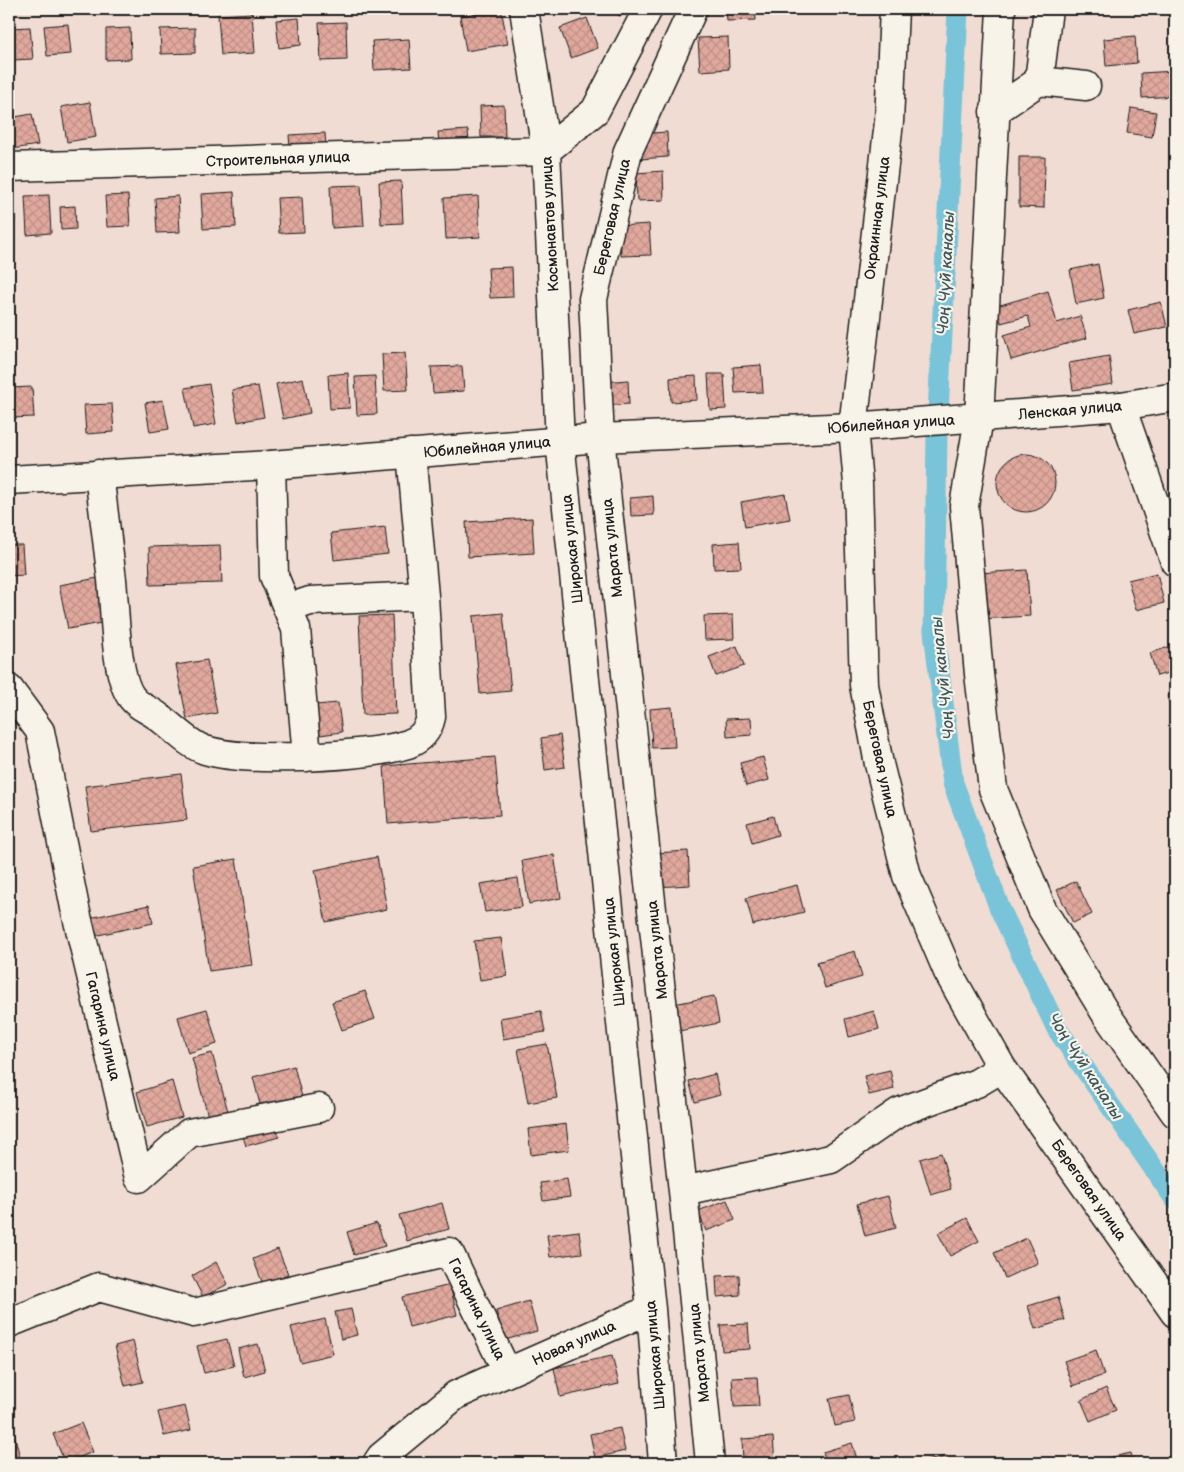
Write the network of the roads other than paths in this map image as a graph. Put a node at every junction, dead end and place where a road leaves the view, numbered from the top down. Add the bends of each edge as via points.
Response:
1 (524, 9) edge
2 (648, 9) edge
3 (693, 9) edge
4 (894, 9) edge
5 (1001, 9) edge
6 (1048, 9) edge
7 (1039, 81) junction
8 (1086, 86) dead end
9 (994, 112) junction
10 (546, 150) junction
11 (9, 167) edge
12 (1175, 397) edge
13 (1121, 406) junction
14 (972, 418) junction
15 (858, 427) junction
16 (600, 438) junction
17 (560, 441) junction
18 (411, 453) junction
19 (271, 465) junction
20 (99, 474) junction
21 (9, 480) edge
22 (1175, 562) edge
23 (424, 596) junction
24 (289, 608) junction
25 (9, 689) edge
26 (307, 757) junction
27 (1002, 1068) junction
28 (319, 1108) dead end
29 (1175, 1112) edge
30 (683, 1191) junction
31 (651, 1309) junction
32 (1175, 1313) edge
33 (9, 1323) edge
34 (508, 1372) junction
35 (377, 1463) edge
36 (663, 1463) edge
37 (710, 1463) edge

1 - 10 street, Космонавтов улица
2 - 10 street via 595,111
3 - 16 street, Береговая улица via 628,152 593,299
4 - 15 street, Окраинная улица via 889,122
5 - 9 street
6 - 7 street
7 - 8 street
7 - 9 street
9 - 14 street
10 - 11 street, Строительная улица
10 - 17 street, Космонавтов улица
12 - 13 street, Ленская улица
13 - 14 street, Ленская улица
13 - 22 street
14 - 15 street, Юбилейная улица
14 - 29 street via 964,506 993,789 1042,909 1106,1014
15 - 16 street, Юбилейная улица
15 - 27 street, Береговая улица via 864,686 879,764 907,876 948,972
16 - 17 street, Юбилейная улица
16 - 30 street, Марата улица
17 - 18 street, Юбилейная улица
17 - 31 street, Широкая улица
18 - 19 street, Юбилейная улица
18 - 23 street
19 - 20 street, Юбилейная улица
19 - 24 street via 274,576
20 - 21 street, Юбилейная улица
20 - 26 street via 118,648 130,696 193,746 207,751 244,756
23 - 24 street via 310,601
23 - 26 street via 429,728 409,743
24 - 26 street via 296,629
25 - 28 street, Гагарина улица via 40,731 75,908 140,1178 190,1133
27 - 30 street via 977,1083 899,1112 831,1158
27 - 32 street, Береговая улица
30 - 37 street, Марата улица
31 - 34 street, Новая улица
31 - 36 street, Широкая улица
33 - 34 street, Гагарина улица via 99,1287 194,1313 449,1252
34 - 35 street, Новая улица via 456,1395

